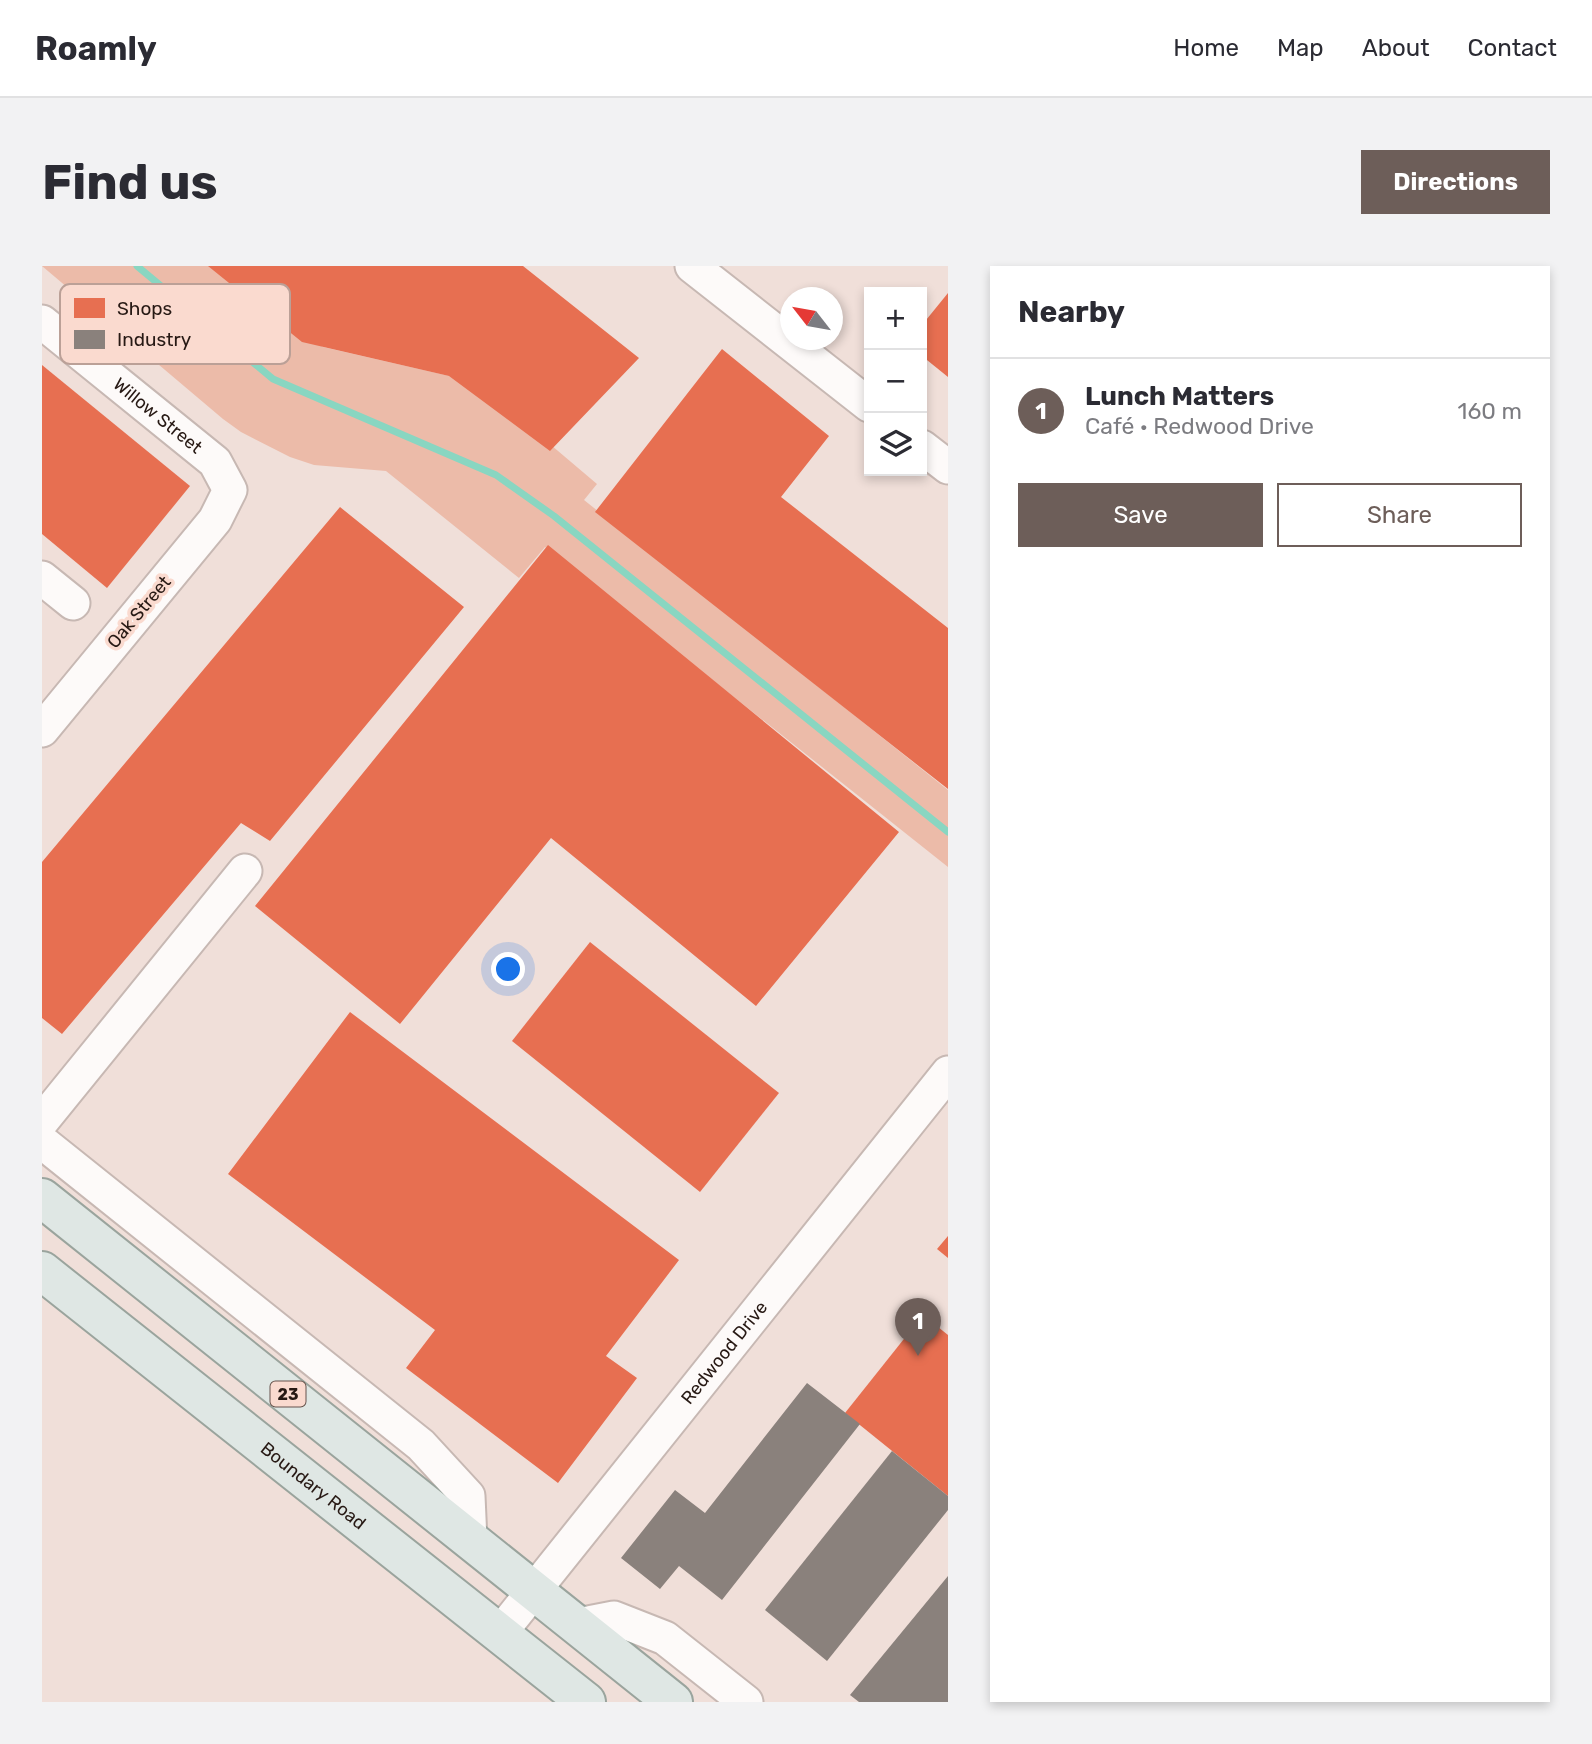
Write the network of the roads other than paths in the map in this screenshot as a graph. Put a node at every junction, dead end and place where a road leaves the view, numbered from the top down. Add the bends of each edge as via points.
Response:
1 (692, 266) edge
2 (42, 322) edge
3 (60, 337) edge
4 (94, 364) edge
5 (864, 401) edge
6 (927, 450) edge
7 (948, 467) edge
8 (230, 490) joint
9 (42, 578) edge
10 (73, 603) dead end
11 (42, 730) edge
12 (245, 871) dead end
13 (948, 1073) edge
14 (42, 1121) edge
15 (42, 1142) edge
16 (42, 1198) edge
17 (42, 1271) edge
18 (470, 1540) junction
19 (533, 1591) junction
20 (578, 1625) junction
21 (499, 1633) junction
22 (586, 1702) edge
23 (674, 1702) edge
24 (746, 1702) edge

1 - 5 street
2 - 3 street, Willow Street
4 - 8 street, Willow Street via 215,462
6 - 7 street
8 - 11 street, Oak Street via 215,520
9 - 10 street
12 - 14 street
13 - 19 street, Redwood Drive
15 - 18 street via 421,1445 468,1496
16 - 18 main road, 23
17 - 21 main road, Boundary Road
18 - 19 main road, 23
19 - 20 main road, 23
19 - 21 street, Redwood Drive
20 - 23 main road, 23
20 - 24 street via 614,1618 665,1638
21 - 22 main road, Boundary Road

